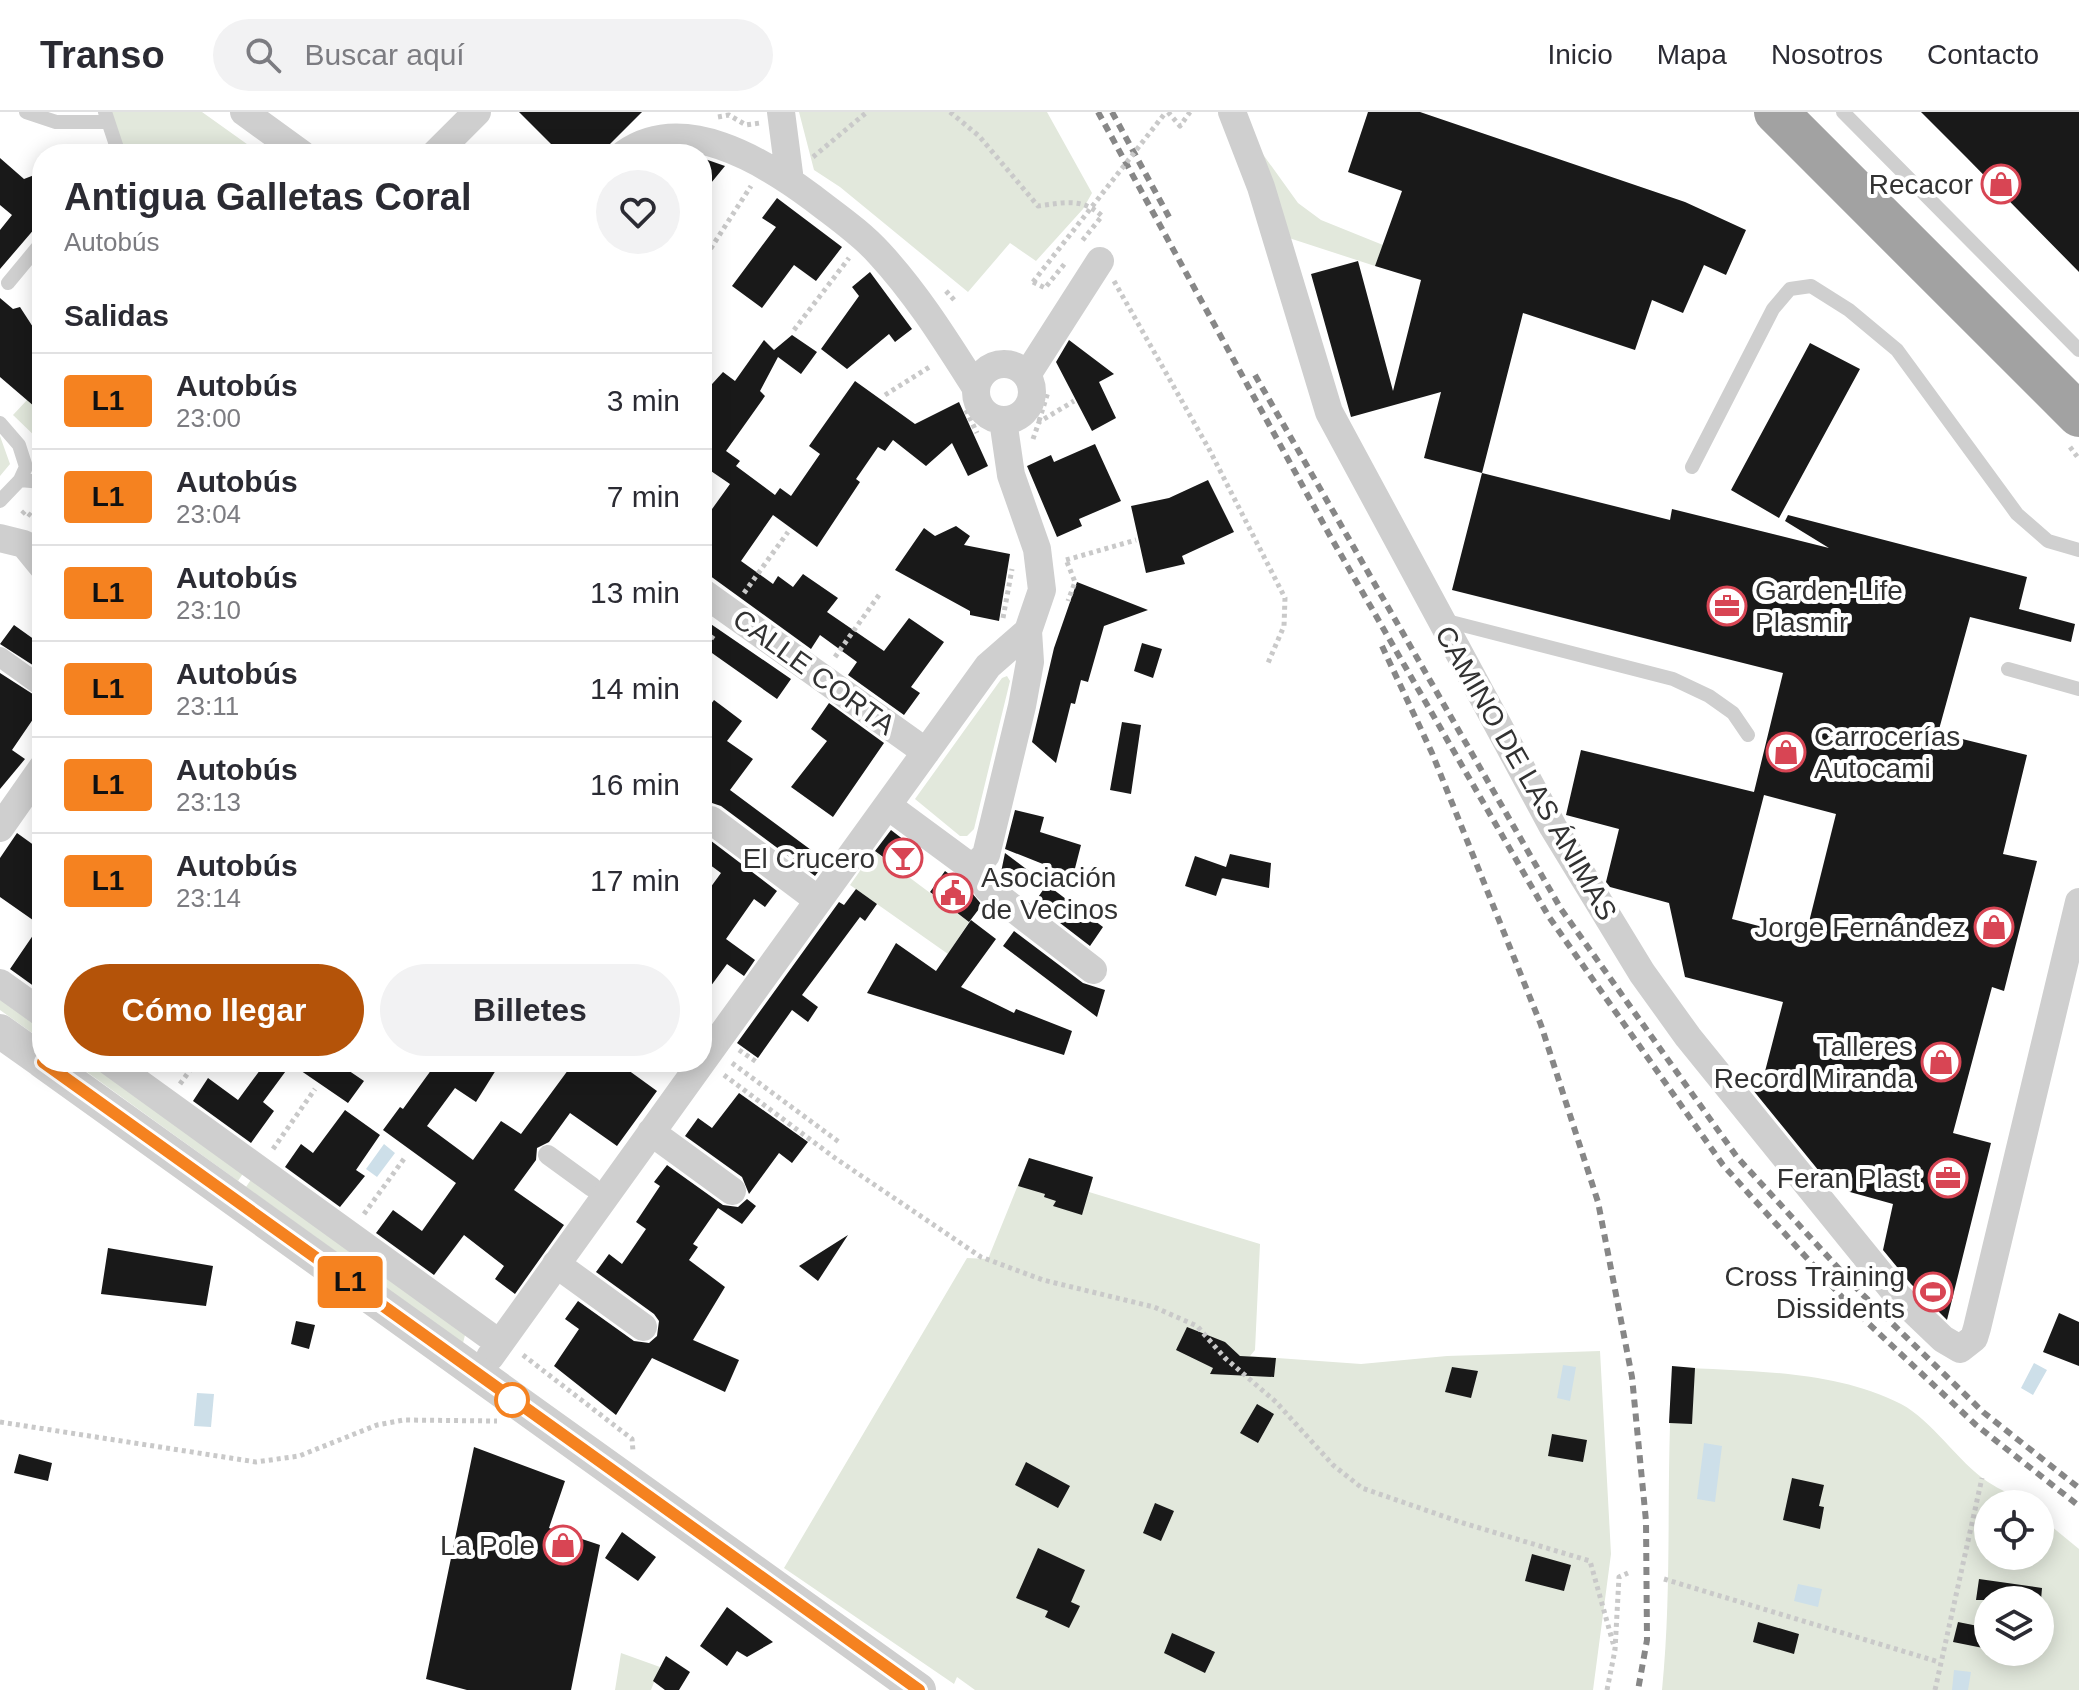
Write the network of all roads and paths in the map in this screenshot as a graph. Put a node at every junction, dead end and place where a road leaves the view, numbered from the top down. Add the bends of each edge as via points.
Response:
1 (26, 112) edge
2 (244, 112) edge
3 (477, 112) edge
4 (781, 112) edge
5 (867, 112) edge
6 (950, 112) edge
7 (1167, 112) edge
8 (1190, 112) edge
9 (1232, 112) edge
10 (1776, 112) edge
11 (1806, 112) edge
12 (1843, 112) edge
13 (107, 117) edge
14 (683, 125) edge
15 (116, 144) edge
16 (288, 144) edge
17 (445, 144) edge
18 (634, 144) edge
19 (799, 170) junction
20 (755, 180) dead end
21 (712, 247) edge
22 (853, 252) dead end
23 (32, 254) edge
24 (1100, 261) joint
25 (8, 283) dead end
26 (1969, 306) junction
27 (794, 330) dead end
28 (2079, 350) edge
29 (938, 362) dead end
30 (1027, 375) junction
31 (2079, 388) edge
32 (968, 394) junction
33 (885, 395) dead end
34 (1074, 401) dead end
35 (2079, 415) edge
36 (1003, 420) junction
37 (0, 423) edge
38 (2079, 433) edge
39 (982, 444) dead end
40 (1029, 451) dead end
41 (1692, 467) dead end
42 (20, 480) junction
43 (32, 481) edge
44 (0, 501) edge
45 (788, 532) dead end
46 (0, 538) edge
47 (1136, 540) dead end
48 (1060, 549) dead end
49 (2079, 550) edge
50 (32, 552) edge
51 (1066, 560) junction
52 (1013, 561) dead end
53 (1075, 584) dead end
54 (879, 595) dead end
55 (712, 599) edge
56 (739, 600) dead end
57 (1439, 620) junction
58 (721, 624) dead end
59 (995, 631) dead end
60 (1028, 631) junction
61 (712, 637) edge
62 (0, 657) edge
63 (1268, 663) dead end
64 (829, 665) dead end
65 (2008, 669) dead end
66 (32, 680) edge
67 (2079, 689) edge
68 (1748, 735) dead end
69 (926, 752) junction
70 (32, 782) edge
71 (888, 806) junction
72 (712, 821) edge
73 (0, 828) edge
74 (975, 866) junction
75 (818, 900) junction
76 (2079, 902) edge
77 (1093, 970) dead end
78 (0, 983) edge
79 (32, 1006) edge
80 (0, 1031) edge
81 (712, 1050) edge
82 (32, 1054) edge
83 (712, 1060) edge
84 (712, 1061) edge
85 (57, 1072) edge
86 (124, 1072) edge
87 (189, 1072) edge
88 (696, 1072) edge
89 (315, 1089) dead end
90 (173, 1094) dead end
91 (651, 1132) junction
92 (839, 1142) dead end
93 (548, 1155) dead end
94 (406, 1156) dead end
95 (265, 1159) dead end
96 (592, 1187) dead end
97 (732, 1191) dead end
98 (357, 1225) dead end
99 (556, 1264) junction
100 (643, 1327) dead end
101 (511, 1349) junction
102 (478, 1374) junction
103 (532, 1415) junction
104 (0, 1422) edge
105 (632, 1439) dead end
106 (1982, 1478) dead end
107 (1628, 1573) dead end
108 (1664, 1579) dead end
109 (1615, 1650) junction
110 (1939, 1662) junction
111 (919, 1690) edge
112 (1607, 1690) edge
113 (1935, 1690) edge

1 - 13 lane via 56,122
2 - 16 street
3 - 17 street
4 - 19 street
5 - 19 path
6 - 7 path, bridge via 979,136 1038,206 1076,201 1089,204 1102,216 1045,288 1033,282
7 - 8 path via 1180,126
9 - 57 street, CAMINO DE LAS ÁNIMAS via 1261,187 1329,412
10 - 26 highway
11 - 31 highway
12 - 28 lane
13 - 15 lane
14 - 18 street
14 - 19 street
19 - 32 street via 918,299
20 - 21 path
22 - 27 path
23 - 25 lane
24 - 30 street
24 - 63 path via 1202,436 1285,598 1284,626
26 - 35 highway
26 - 38 highway
29 - 33 path
30 - 32 street via 1012,365 993,366
30 - 36 street via 1031,402 1020,416
32 - 36 street via 986,414
32 - 39 path
34 - 40 path via 1039,422
36 - 60 street via 1011,475 1042,570 1042,590
37 - 42 lane via 24,457
41 - 49 lane via 1773,309 1790,289 1811,286 1897,350 2017,514 2048,541
42 - 43 lane
42 - 44 lane
45 - 56 path, CALLE CORTA
46 - 50 street
47 - 51 path
48 - 51 path
51 - 53 path
52 - 59 path via 1002,620
54 - 64 path, CALLE CORTA
55 - 69 street, CALLE CORTA
57 - 68 lane via 1673,679 1733,713
57 - 76 street, CAMINO DE LAS ÁNIMAS via 1553,827 1642,973 1898,1296 1960,1349 1977,1328
58 - 61 path, CALLE CORTA
60 - 69 street via 988,666
60 - 74 street via 1030,662 1022,706 986,855
62 - 66 street
65 - 67 lane
69 - 71 street
70 - 73 street
71 - 74 street
71 - 75 street
72 - 75 street
74 - 77 street via 987,888
75 - 81 street
78 - 79 street
80 - 82 street
83 - 92 path
84 - 109 path via 835,1158 981,1257 1043,1280 1154,1307 1197,1326 1362,1488 1590,1561
85 - 102 street
86 - 101 street
87 - 90 path
88 - 91 street
89 - 95 path
91 - 97 street
91 - 99 street
93 - 96 street
94 - 98 path
99 - 100 street
99 - 101 street
101 - 102 street
101 - 105 path
102 - 103 street
103 - 104 path via 487,1423 403,1420 299,1456 256,1462
103 - 111 street
106 - 110 path
107 - 109 path via 1619,1577
108 - 110 path
109 - 112 path
110 - 113 path

